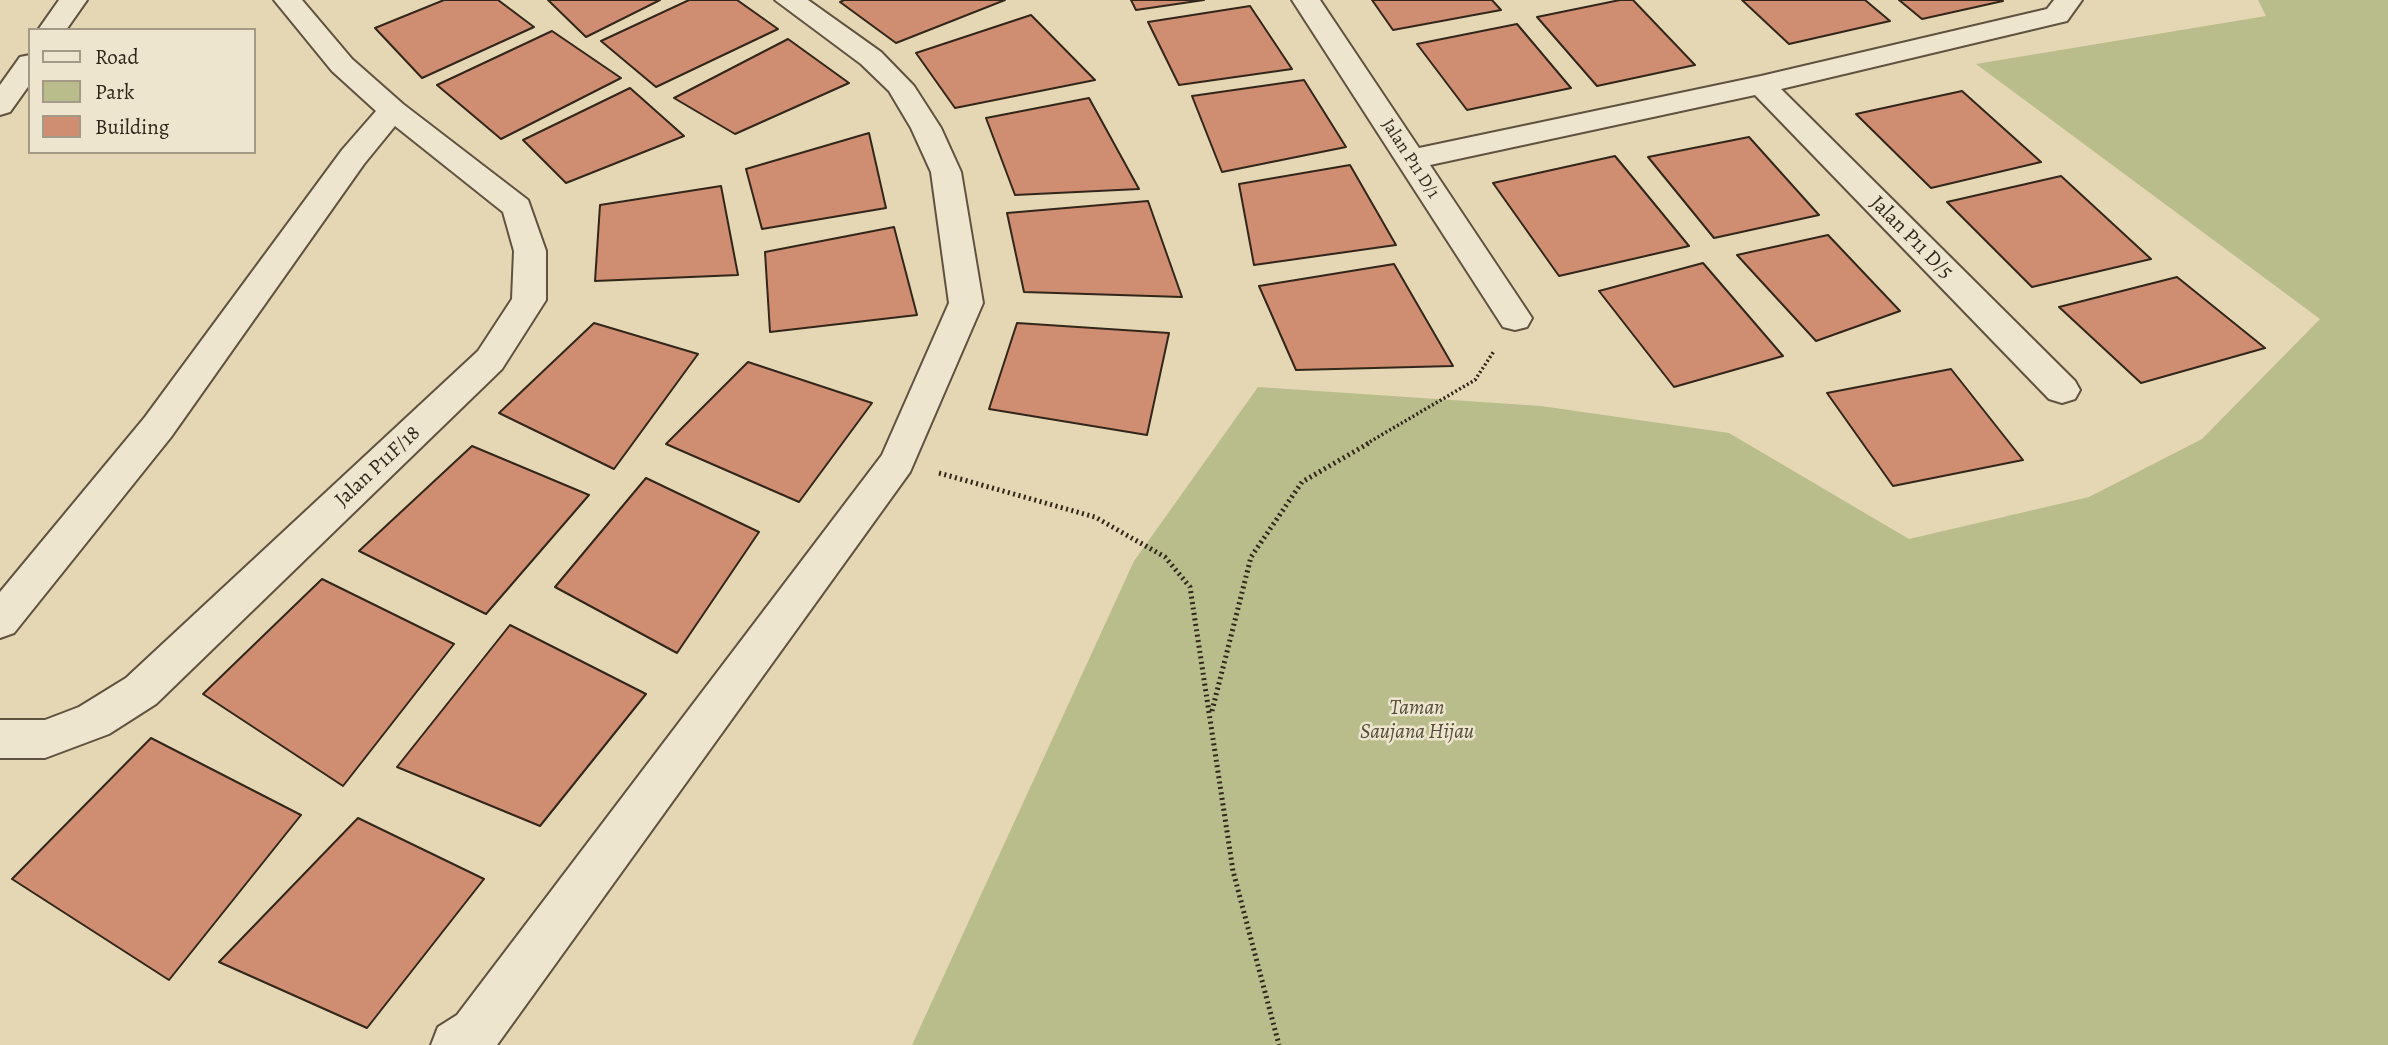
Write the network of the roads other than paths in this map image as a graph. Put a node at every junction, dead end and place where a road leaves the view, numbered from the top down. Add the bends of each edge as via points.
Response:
1 (73, 0) edge
2 (288, 0) edge
3 (789, 0) edge
4 (1306, 0) edge
5 (2063, 7) edge
6 (53, 28) edge
7 (28, 66) edge
8 (1761, 85) junction
9 (0, 106) edge
10 (393, 110) junction
11 (1410, 160) junction
12 (1516, 318) road end
13 (2062, 390) dead end
14 (0, 621) edge
15 (0, 739) edge
16 (456, 1045) edge

1 - 6 street
2 - 10 street, Jalan P11F/18 via 342,65
3 - 16 street via 871,58 900,86 926,128 946,172 966,303 897,462 475,1033
4 - 11 street, Jalan P11 D/1
5 - 8 street
7 - 9 street
8 - 11 street
8 - 13 street, Jalan P11 D/5
10 - 14 street via 353,157 158,427
10 - 15 street, Jalan P11F/18 via 517,207 530,251 529,300 490,360 141,691 94,721 45,739
11 - 12 street, Jalan P11 D/1

